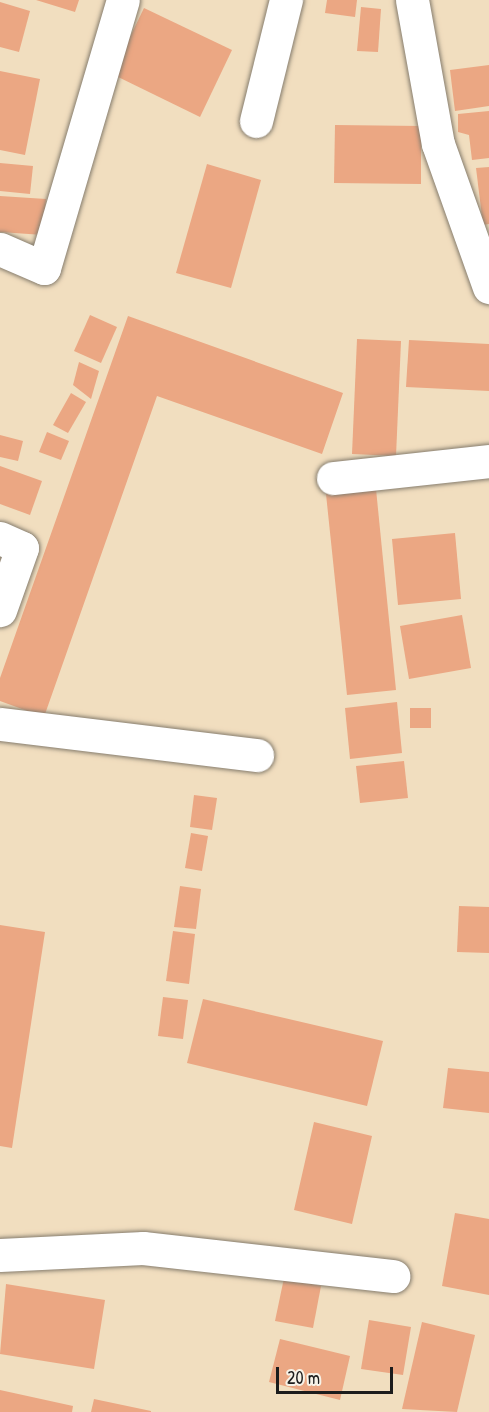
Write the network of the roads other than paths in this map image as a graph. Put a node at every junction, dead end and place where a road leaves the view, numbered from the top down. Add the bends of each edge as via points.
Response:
1 (123, 0) edge
2 (286, 0) edge
3 (412, 0) edge
4 (256, 121) dead end
5 (0, 249) edge
6 (489, 287) edge
7 (489, 462) edge
8 (333, 478) dead end
9 (0, 538) edge
10 (0, 610) edge
11 (0, 724) edge
12 (257, 754) dead end
13 (0, 1255) edge
14 (393, 1276) dead end

1 - 5 street via 44,268
2 - 4 street
3 - 6 street via 438,144
7 - 8 street
9 - 10 street via 22,548
11 - 12 street
13 - 14 street via 143,1248

